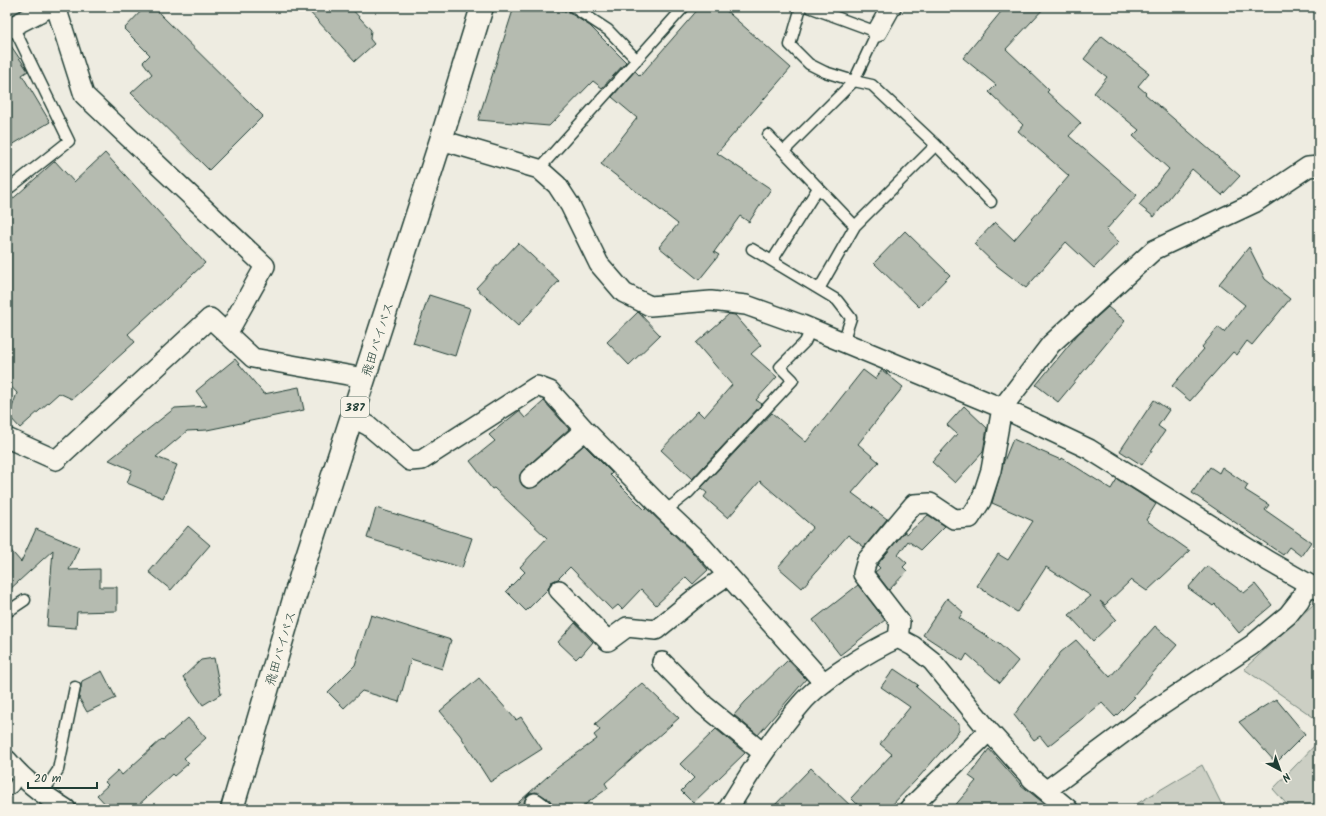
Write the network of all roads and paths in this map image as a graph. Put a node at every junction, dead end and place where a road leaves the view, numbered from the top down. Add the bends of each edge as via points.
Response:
1 (50, 7) edge
2 (56, 7) edge
3 (482, 7) edge
4 (573, 7) edge
5 (684, 7) edge
6 (801, 7) edge
7 (809, 7) edge
8 (892, 7) edge
9 (10, 28) edge
10 (877, 32) junction
11 (636, 60) junction
12 (854, 81) junction
13 (768, 135) dead end
14 (441, 140) junction
15 (936, 145) junction
16 (784, 151) junction
17 (1319, 166) edge
18 (539, 169) junction
19 (818, 188) junction
20 (7, 190) edge
21 (991, 202) dead end
22 (855, 226) junction
23 (752, 250) dead end
24 (772, 261) junction
25 (819, 289) junction
26 (811, 329) junction
27 (227, 334) junction
28 (843, 342) junction
29 (364, 378) junction
30 (1002, 408) junction
31 (352, 417) junction
32 (585, 430) junction
33 (7, 438) edge
34 (530, 478) dead end
35 (665, 510) junction
36 (728, 575) junction
37 (1314, 587) edge
38 (559, 590) dead end
39 (25, 600) dead end
40 (7, 612) edge
41 (898, 638) junction
42 (662, 662) dead end
43 (824, 683) junction
44 (74, 686) dead end
45 (989, 731) junction
46 (763, 753) junction
47 (7, 760) edge
48 (20, 776) junction
49 (1047, 790) junction
50 (7, 791) edge
51 (42, 794) junction
52 (66, 809) edge
53 (232, 809) edge
54 (728, 809) edge
55 (910, 809) edge
56 (1068, 809) edge

1 - 9 street
2 - 27 street via 84,95 265,266
3 - 14 highway, 飛田バイパス / 387
4 - 11 lane via 608,30
5 - 11 lane
6 - 12 lane via 790,45 809,64
7 - 10 lane
8 - 10 street
9 - 20 lane via 69,141
10 - 12 lane
11 - 18 lane
12 - 15 lane via 872,85
12 - 16 lane
13 - 16 lane
14 - 18 street
14 - 29 highway, 飛田バイパス / 387
15 - 21 lane
15 - 22 lane
16 - 19 lane
17 - 30 street via 1308,167 1254,203 1154,250 1052,344
18 - 26 street via 557,185 570,205 599,264 624,294 650,306 711,301 746,305
19 - 22 lane
19 - 24 lane
22 - 25 lane
23 - 24 lane
24 - 25 lane
25 - 28 lane via 837,300 851,318
26 - 28 street
26 - 35 lane via 805,342 780,367 793,380 688,493
27 - 29 street via 253,358
27 - 33 street via 210,318 56,460
28 - 30 street
29 - 31 highway, 飛田バイパス / 387
30 - 37 street via 1089,449
30 - 41 street via 991,470 981,501 970,518 954,519 930,503 914,504 867,560 863,574 900,622
31 - 32 street via 369,426 410,461 422,460 537,386 550,391
31 - 53 highway, 飛田バイパス / 387 via 305,562
32 - 34 street
32 - 35 street
35 - 36 street
36 - 38 street via 656,630 627,627 608,641
36 - 43 street
37 - 49 street via 1288,616 1252,645 1153,711
39 - 40 lane
41 - 43 street via 884,644
41 - 45 street via 932,661
42 - 46 street via 704,705
43 - 46 street via 801,703
44 - 51 lane via 58,770
45 - 49 street via 1032,779
45 - 55 street
46 - 54 street
47 - 48 street
48 - 50 lane
48 - 51 street
49 - 56 street
51 - 52 street

